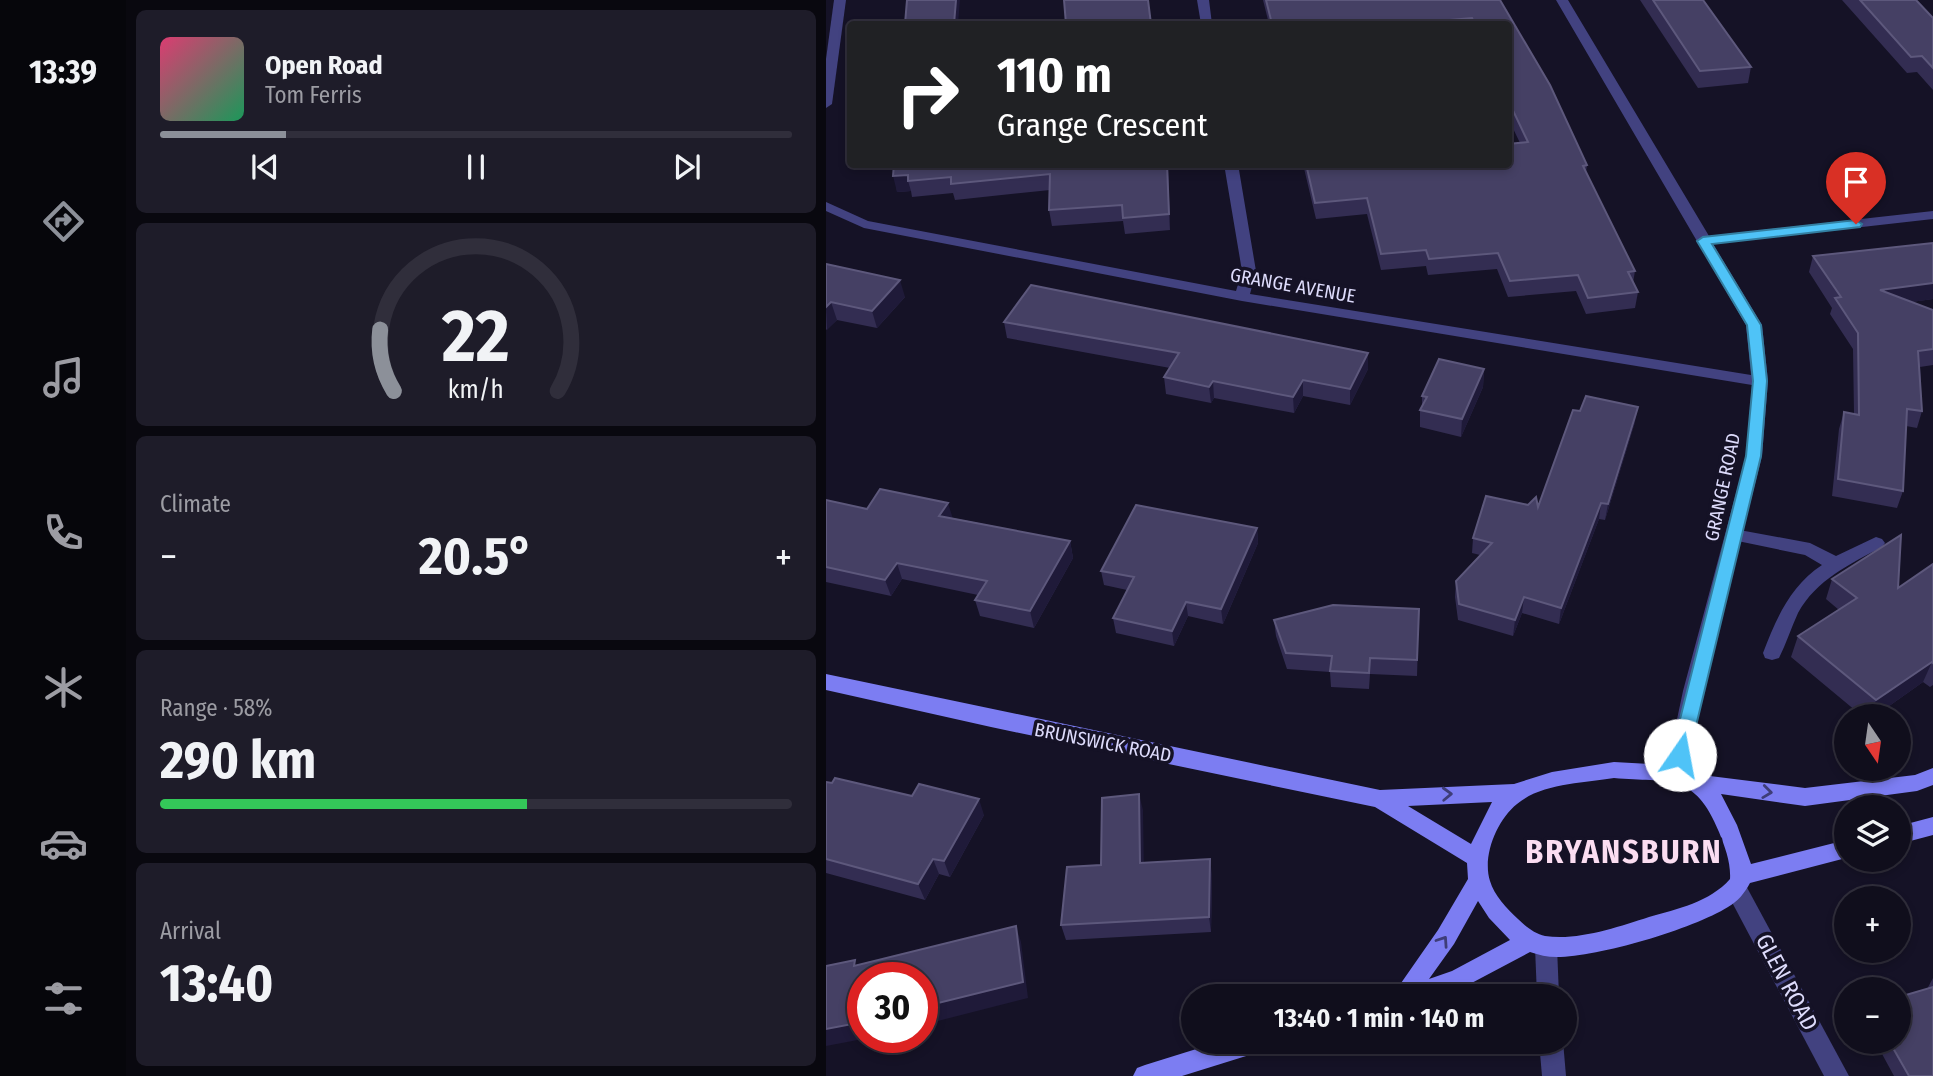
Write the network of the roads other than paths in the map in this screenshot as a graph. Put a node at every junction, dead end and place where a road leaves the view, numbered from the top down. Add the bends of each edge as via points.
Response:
1 (840, 0) edge
2 (1203, 0) edge
3 (1562, 0) edge
4 (1207, 21) edge
5 (826, 104) edge
6 (1232, 168) edge
7 (826, 206) edge
8 (1933, 215) edge
9 (1703, 241) junction
10 (1242, 297) junction
11 (1760, 381) junction
12 (1734, 536) junction
13 (1876, 542) dead end
14 (1835, 564) junction
15 (1772, 653) dead end
16 (826, 682) edge
17 (1675, 776) junction
18 (1933, 776) edge
19 (1700, 783) junction
20 (1515, 793) junction
21 (1380, 799) junction
22 (1933, 826) edge
23 (1911, 832) edge
24 (1834, 853) edge
25 (1478, 869) junction
26 (1739, 882) junction
27 (1537, 944) junction
28 (1412, 984) edge
29 (1444, 984) edge
30 (1545, 984) edge
31 (1216, 1054) edge
32 (1552, 1054) edge
33 (1144, 1076) edge
34 (1554, 1076) edge
35 (1837, 1076) edge

1 - 5 street
2 - 4 street
3 - 9 street, GRANGE ROAD
6 - 10 street via 1249,271
7 - 10 street, GRANGE AVENUE via 864,224
8 - 9 street
9 - 11 street, GRANGE ROAD via 1754,325
10 - 11 street, GRANGE AVENUE
11 - 12 street, GRANGE ROAD via 1754,456
12 - 14 street via 1810,548
12 - 17 street, GRANGE ROAD
13 - 14 street
14 - 15 street via 1801,592
16 - 21 main road, BRUNSWICK ROAD
17 - 19 main road
17 - 20 main road via 1614,770 1561,778
19 -> 18 main road via 1805,797 1917,783
19 - 26 main road via 1727,819
21 -> 20 main road, BRUNSWICK ROAD
20 - 25 main road via 1492,819
21 - 25 main road, BRUNSWICK ROAD
22 - 23 main road
24 - 26 main road
25 - 27 main road via 1497,913
28 -> 25 main road via 1446,937
26 - 27 main road via 1710,906 1636,930 1579,946
26 - 35 street, GLEN ROAD
27 - 29 main road
27 - 30 street
31 - 33 main road
32 - 34 street

